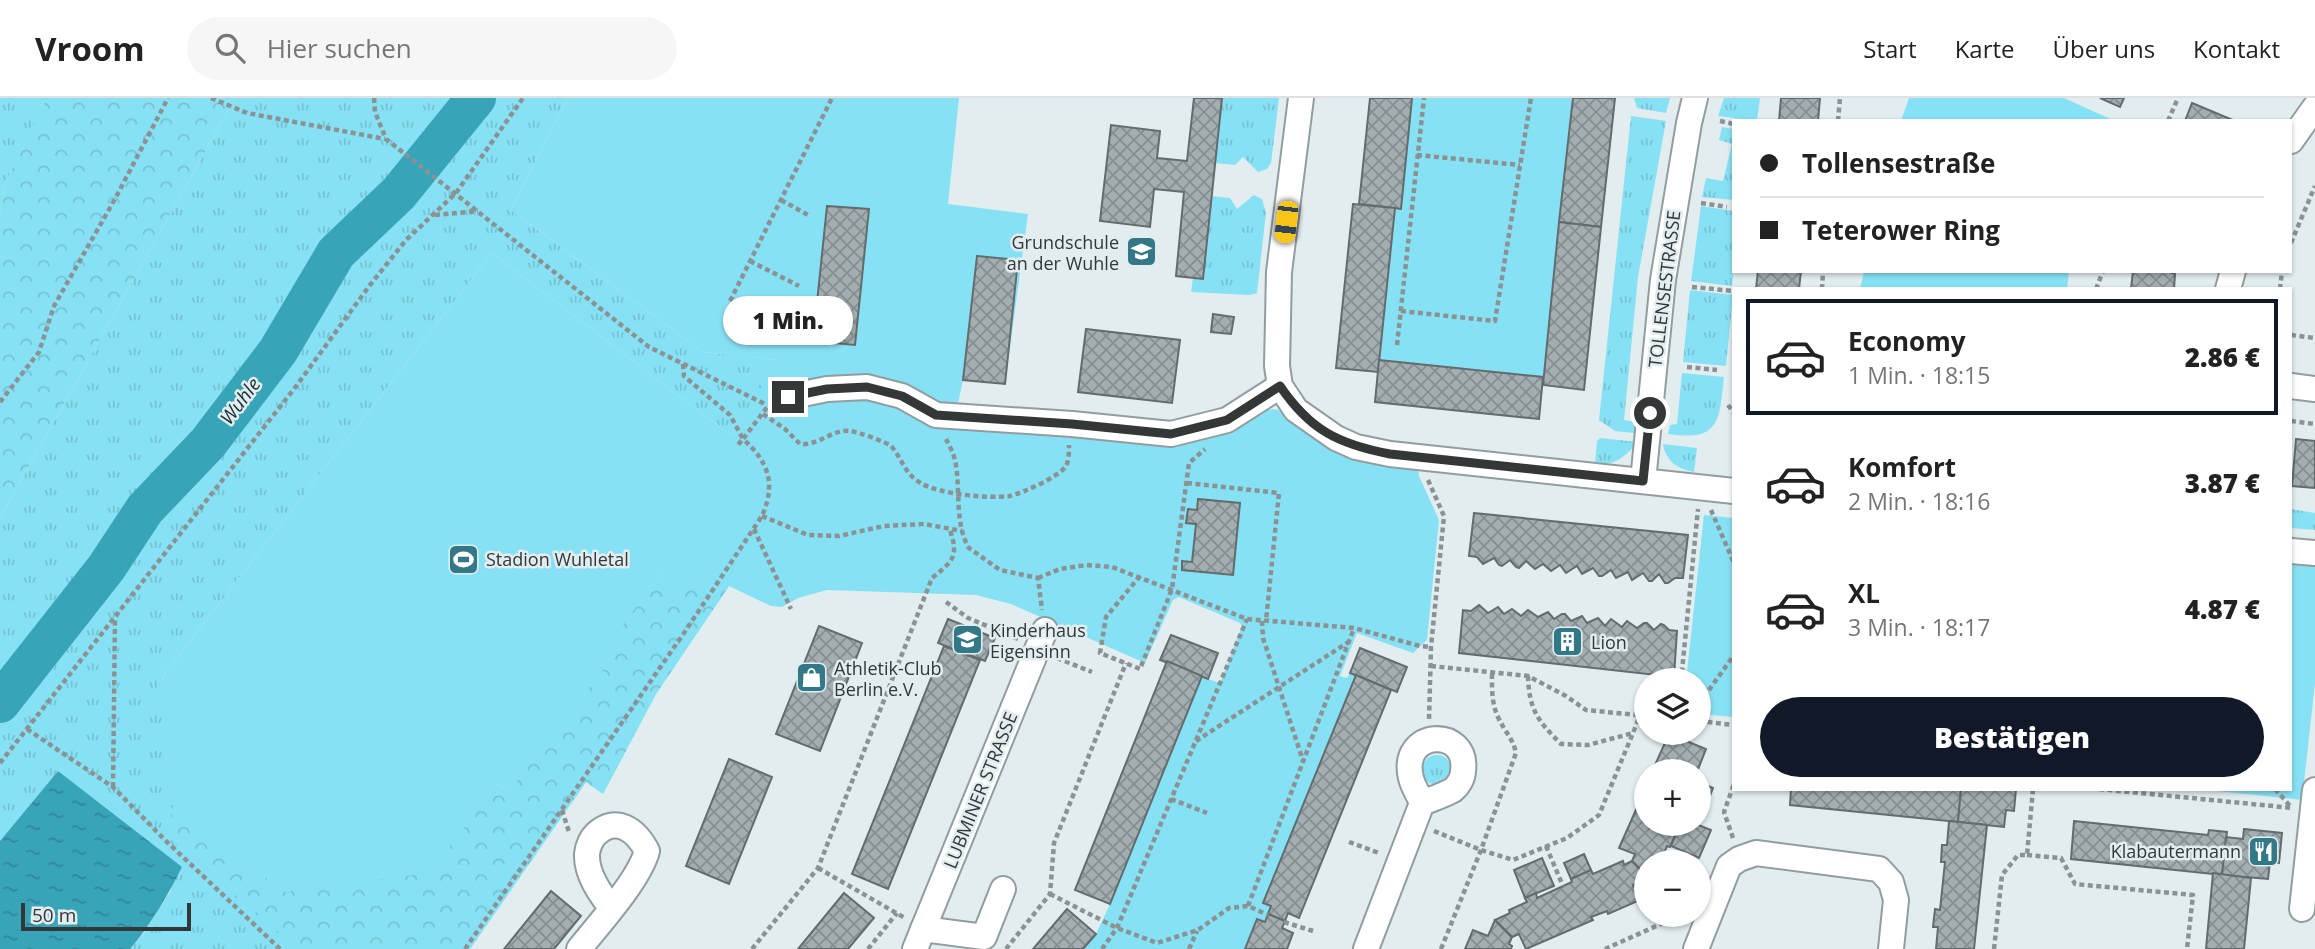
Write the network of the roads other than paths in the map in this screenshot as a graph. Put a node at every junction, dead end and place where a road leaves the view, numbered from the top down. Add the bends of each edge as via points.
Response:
1 (1301, 98) edge
2 (1695, 98) edge
3 (2302, 98) edge
4 (2315, 106) edge
5 (2292, 140) edge
6 (1280, 386) junction
7 (2292, 386) edge
8 (2315, 389) edge
9 (778, 401) road end
10 (1643, 481) junction
11 (1732, 491) edge
12 (2292, 551) edge
13 (2315, 553) edge
14 (1045, 630) road end
15 (2315, 789) edge
16 (1418, 813) junction
17 (1003, 889) dead end
18 (2307, 894) edge
19 (611, 908) dead end
20 (919, 939) edge
21 (579, 949) edge
22 (1366, 949) edge
23 (1696, 949) edge
24 (1891, 949) edge

1 - 6 street via 1279,272
2 - 10 street, TOLLENSESTRASSE via 1663,280
3 - 4 street
4 - 5 street
6 - 9 street via 1244,411 1171,434 936,415 902,396 867,387 827,389
6 - 10 street via 1296,410 1356,447
7 - 8 street
10 - 11 street
12 - 13 street
14 - 20 street, LUBMINER STRASSE
15 - 18 street
16 - 16 street via 1454,789 1463,776 1464,761 1448,740 1428,739 1417,746 1410,760
16 - 22 street
17 - 20 street via 984,937
19 - 21 street
23 - 24 street via 1729,866 1756,853 1879,869 1891,882 1896,900

